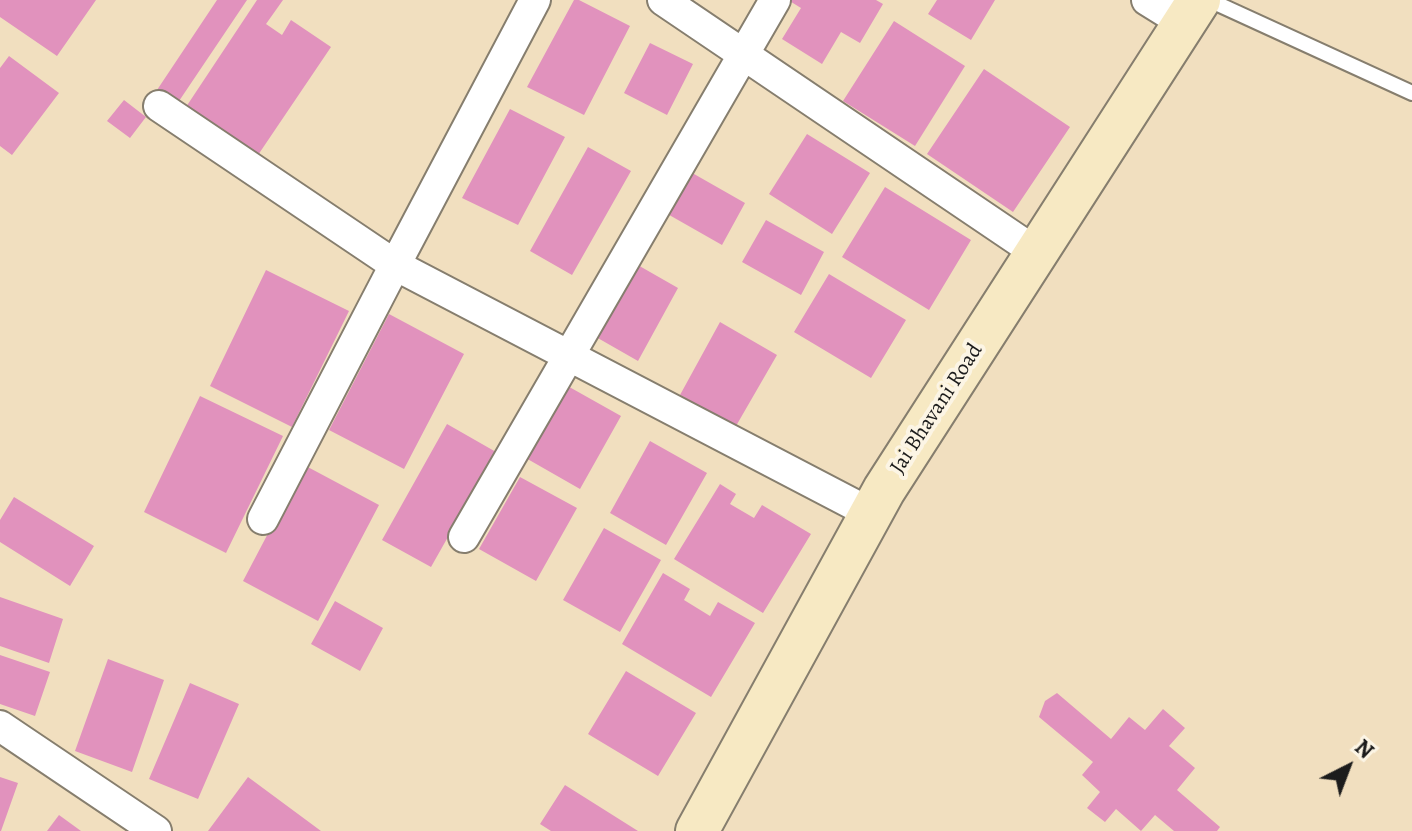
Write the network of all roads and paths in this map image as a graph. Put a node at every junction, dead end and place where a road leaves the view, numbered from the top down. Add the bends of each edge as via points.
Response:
1 (535, 0) edge
2 (663, 0) edge
3 (775, 0) edge
4 (1147, 0) edge
5 (1197, 8) edge
6 (743, 54) junction
7 (1412, 93) edge
8 (159, 106) dead end
9 (1037, 253) junction
10 (395, 265) junction
11 (569, 356) junction
12 (872, 514) junction
13 (263, 519) dead end
14 (464, 537) dead end
15 (0, 726) edge
16 (156, 831) edge
17 (697, 831) edge

1 - 10 street
2 - 6 street
3 - 6 street
4 - 5 street
5 - 7 lane
5 - 9 street, Jai Bhavani Road
6 - 9 street
6 - 11 street
8 - 10 street
9 - 12 street, Jai Bhavani Road
10 - 11 street
10 - 13 street
11 - 12 street
11 - 14 street
12 - 17 street, Jai Bhavani Road
15 - 16 street

